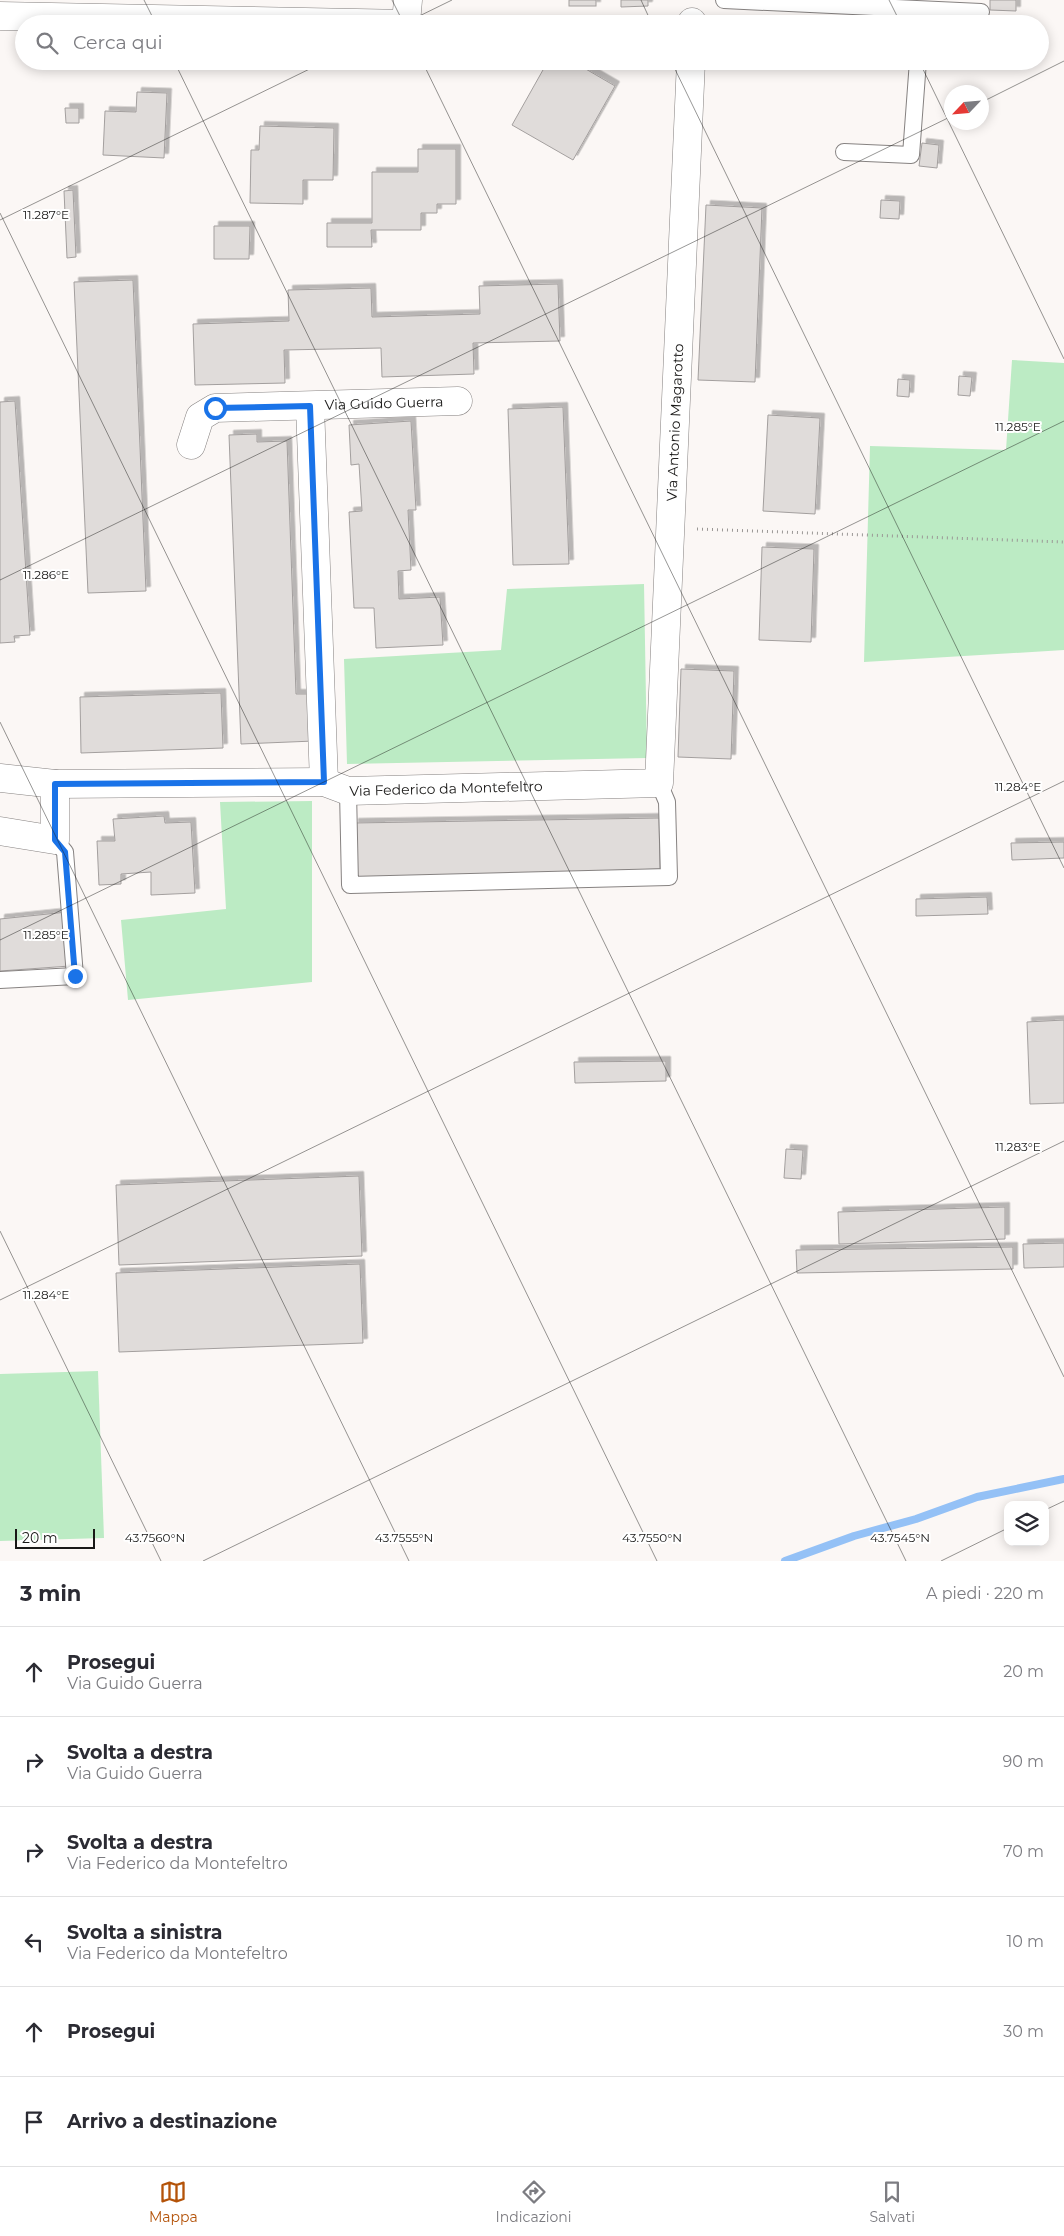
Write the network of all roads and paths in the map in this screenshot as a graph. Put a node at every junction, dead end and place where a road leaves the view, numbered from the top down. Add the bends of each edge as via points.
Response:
1 (724, 0) edge
2 (981, 12) dead end
3 (910, 15) edge
4 (937, 15) edge
5 (0, 16) edge
6 (15, 16) edge
7 (691, 70) edge
8 (917, 70) edge
9 (844, 152) dead end
10 (458, 401) dead end
11 (310, 406) junction
12 (191, 445) dead end
13 (669, 528) junction
14 (1064, 542) edge
15 (0, 778) edge
16 (659, 782) junction
17 (55, 784) junction
18 (336, 786) junction
19 (0, 831) edge
20 (55, 840) junction
21 (0, 980) edge

1 - 3 lane
2 - 4 lane
5 - 6 street
7 - 13 street, Via Antonio Magarotto
8 - 9 lane via 911,155
10 - 11 street, Via Guido Guerra
11 - 12 street, Via Guido Guerra via 215,408 200,417
11 - 18 street, Via Guido Guerra
13 - 14 path
13 - 16 street, Via Antonio Magarotto
15 - 17 street, Via Federico da Montefeltro
16 - 18 street, Via Federico da Montefeltro
16 - 18 lane via 666,802 670,878 350,884
17 - 18 street, Via Federico da Montefeltro
17 - 20 street
19 - 20 street
20 - 21 lane via 65,852 75,976

